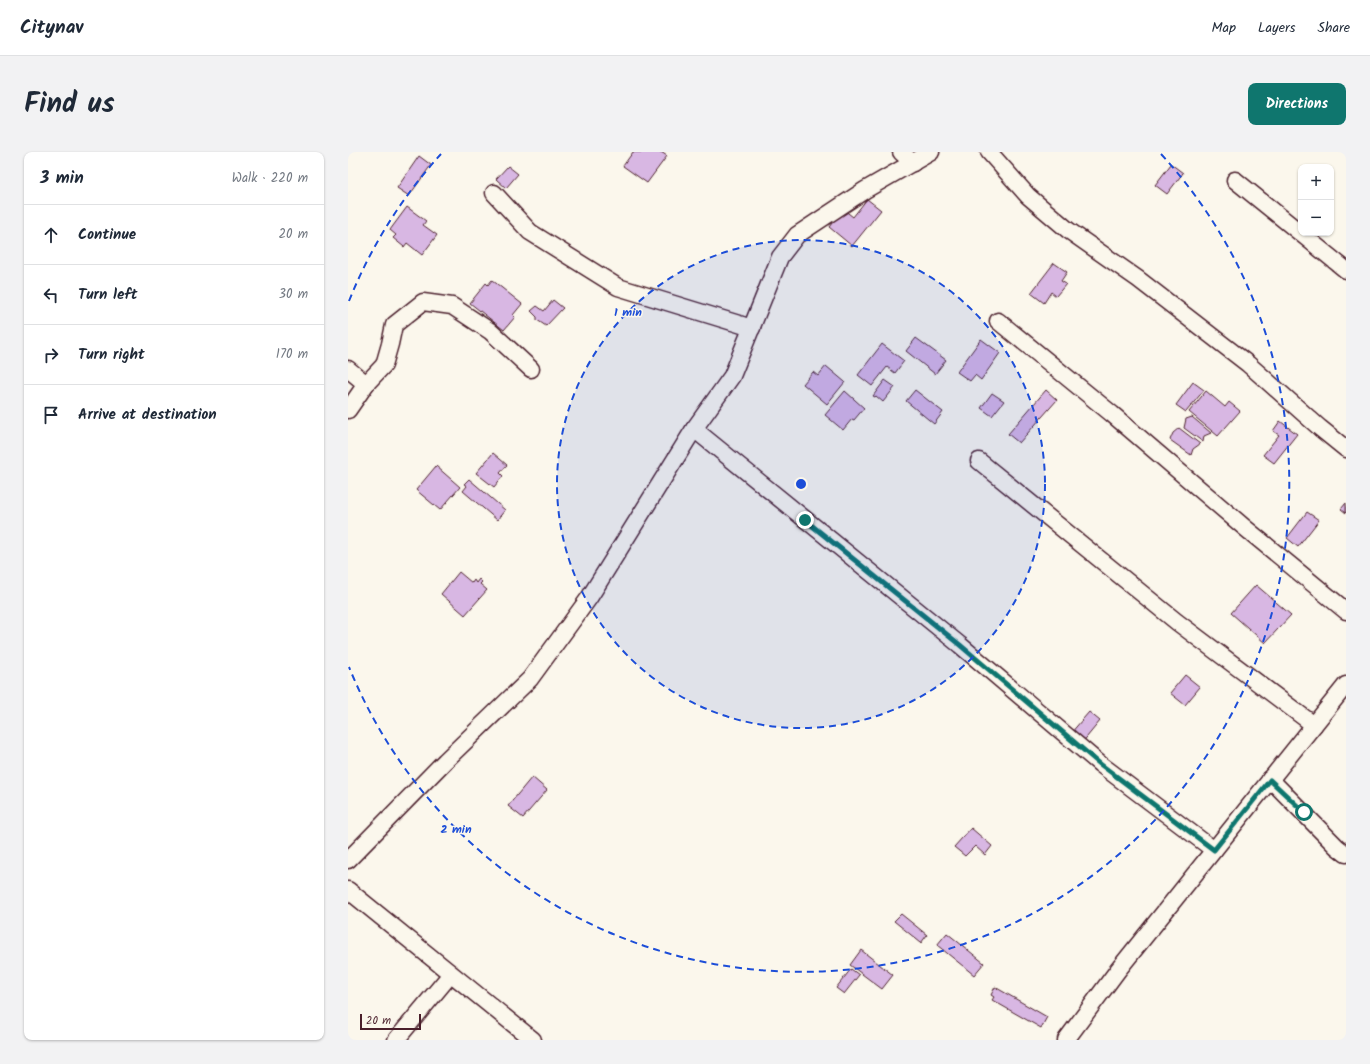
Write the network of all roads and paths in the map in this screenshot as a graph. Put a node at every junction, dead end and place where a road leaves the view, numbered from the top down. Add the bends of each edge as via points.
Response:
1 (901, 152) edge
2 (932, 152) edge
3 (989, 152) edge
4 (913, 163) junction
5 (1235, 180) dead end
6 (494, 193) dead end
7 (1346, 270) edge
8 (998, 321) dead end
9 (752, 328) junction
10 (348, 369) edge
11 (532, 369) dead end
12 (366, 384) junction
13 (348, 410) edge
14 (694, 429) junction
15 (1346, 449) edge
16 (979, 461) dead end
17 (1346, 611) edge
18 (1346, 685) edge
19 (1314, 725) junction
20 (1270, 780) junction
21 (1214, 850) junction
22 (1346, 854) edge
23 (348, 860) edge
24 (348, 890) edge
25 (451, 974) junction
26 (396, 1040) edge
27 (533, 1040) edge
28 (1066, 1040) edge

1 - 4 street
2 - 4 street
3 - 15 street via 1028,196 1062,225 1138,279 1248,364
4 - 9 street via 865,190 797,235 780,257
5 - 7 street
6 - 9 street via 530,232 618,287
8 - 17 street
9 - 14 street via 732,376
10 - 12 street
11 - 12 street via 490,331 452,306 423,302 394,325 384,365
12 - 13 street
14 - 21 street via 960,645 1100,764
14 - 23 street via 589,598 530,678
16 - 19 street via 1178,622
18 - 19 street
19 - 20 street
20 - 21 street
20 - 22 street
21 - 28 street
24 - 25 street
25 - 26 street
25 - 27 street

